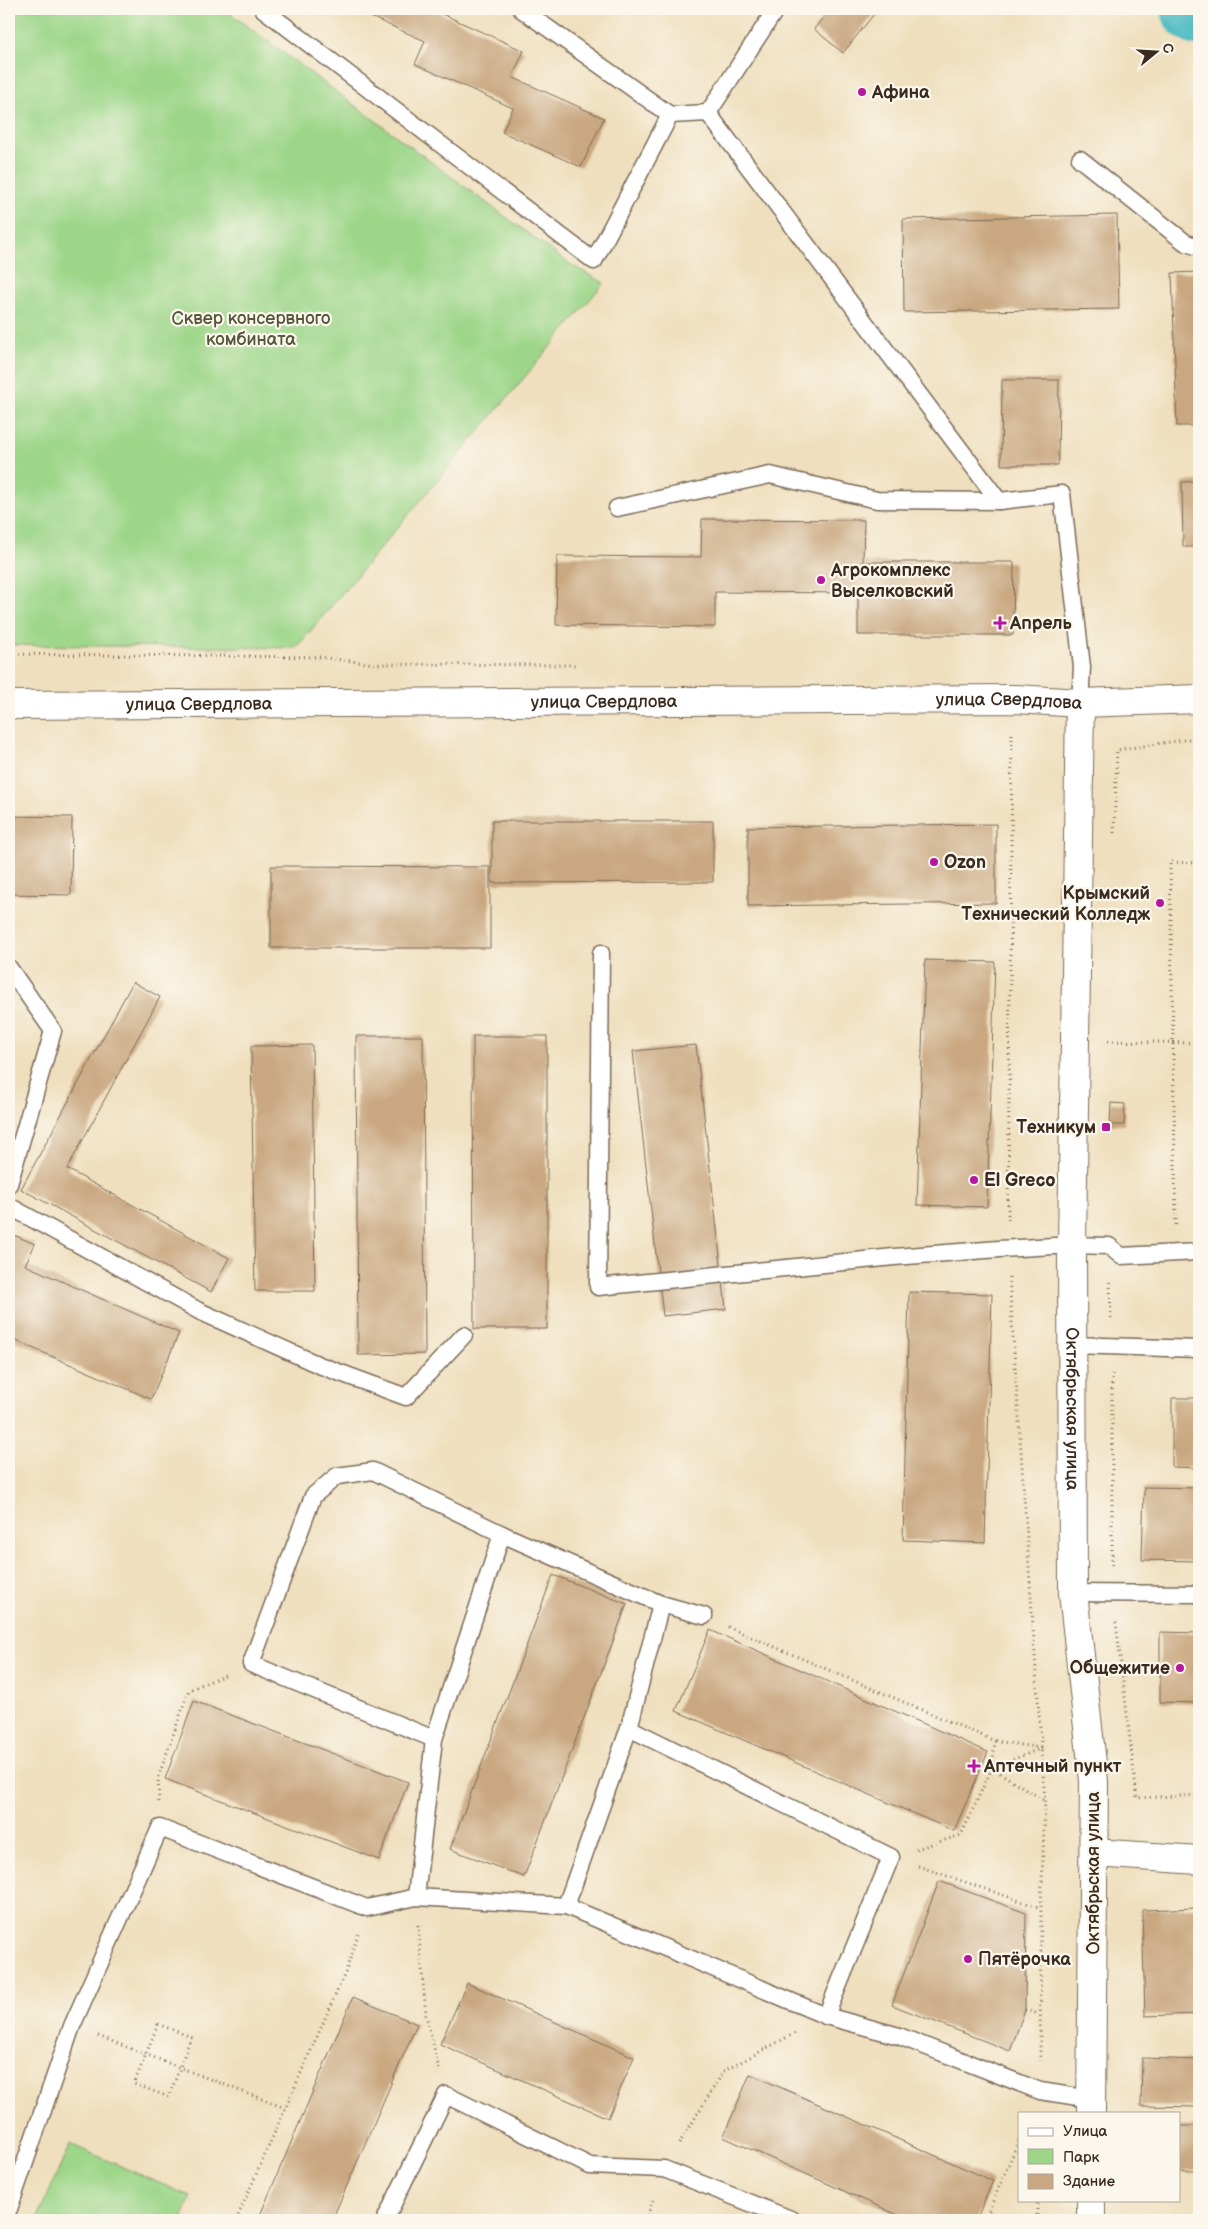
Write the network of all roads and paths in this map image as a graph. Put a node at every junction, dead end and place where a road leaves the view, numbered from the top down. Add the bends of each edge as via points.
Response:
1 (264, 9) edge
2 (521, 9) edge
3 (776, 9) edge
4 (708, 113) junction
5 (670, 115) junction
6 (1080, 159) dead end
7 (1199, 247) edge
8 (1000, 500) junction
9 (617, 508) dead end
10 (9, 654) edge
11 (584, 666) dead end
12 (1199, 699) edge
13 (1080, 703) junction
14 (9, 704) edge
15 (1012, 734) dead end
16 (1199, 863) edge
17 (601, 953) dead end
18 (9, 968) edge
19 (1107, 1041) dead end
20 (1172, 1042) junction
21 (1199, 1043) edge
22 (9, 1184) edge
23 (9, 1206) edge
24 (1072, 1246) junction
25 (1007, 1249) junction
26 (1199, 1252) edge
27 (1177, 1253) junction
28 (464, 1335) dead end
29 (1072, 1345) junction
30 (1199, 1349) edge
31 (502, 1534) junction
32 (1073, 1593) junction
33 (1199, 1594) edge
34 (661, 1604) junction
35 (704, 1616) joint
36 (251, 1664) junction
37 (629, 1728) junction
38 (434, 1739) junction
39 (995, 1741) junction
40 (1042, 1748) junction
41 (992, 1768) junction
42 (1199, 1795) edge
43 (1137, 1798) dead end
44 (1045, 1801) junction
45 (160, 1828) junction
46 (1094, 1853) junction
47 (891, 1857) junction
48 (1199, 1860) edge
49 (416, 1897) junction
50 (566, 1906) junction
51 (367, 1908) junction
52 (1041, 1908) junction
53 (1025, 2010) dead end
54 (1040, 2014) junction
55 (826, 2016) junction
56 (72, 2026) junction
57 (145, 2055) junction
58 (180, 2068) junction
59 (724, 2071) dead end
60 (1040, 2091) junction
61 (446, 2095) junction
62 (1091, 2106) edge
63 (285, 2108) junction
64 (1018, 2142) edge
65 (1037, 2202) edge
66 (1091, 2202) edge
67 (9, 2209) edge
68 (236, 2220) edge
69 (385, 2220) edge
70 (793, 2220) edge
71 (985, 2220) edge
72 (1037, 2220) edge
73 (1091, 2220) edge

1 - 5 lane via 594,262
2 - 5 lane
3 - 4 lane
4 - 5 lane
4 - 8 lane
6 - 7 lane via 1186,242
8 - 9 lane via 877,500 770,475
8 - 13 lane via 1062,494 1082,667
10 - 11 path via 319,657 374,664
12 - 13 street, улица Свердлова
13 - 14 street, улица Свердлова via 1006,699
13 - 24 street, Октябрьская улица
15 - 25 path
16 - 20 path via 1170,862
17 - 25 lane via 598,1287
18 - 22 lane via 53,1031
19 - 20 path
20 - 21 path
20 - 27 path
23 - 28 lane via 199,1311 319,1365 406,1397
24 - 25 lane
24 - 27 lane via 1109,1246 1121,1256
24 - 29 street, Октябрьская улица
25 - 40 path
26 - 27 lane
29 - 30 lane
29 - 32 street, Октябрьская улица
31 - 34 lane
31 - 36 lane via 373,1471 337,1476 313,1496
31 - 38 lane
32 - 33 lane
32 - 46 street, Октябрьская улица via 1094,1781
34 - 35 lane
34 - 37 lane
35 - 39 path
36 - 38 lane
36 - 45 path via 189,1690 158,1778
37 - 47 lane
37 - 50 lane
38 - 49 lane
39 - 40 path
39 - 41 path
40 - 41 path
40 - 44 path
41 - 44 path
41 - 47 path via 961,1835
42 - 43 path
44 - 52 path
45 - 51 lane
45 - 56 lane
46 - 48 street
46 - 62 street, Октябрьская улица
47 - 52 path
47 - 55 lane
49 - 50 lane
49 - 51 lane
49 - 61 path via 426,2015
50 - 55 lane
51 - 63 path via 346,1971
52 - 54 path
53 - 54 path
54 - 60 path
55 - 59 path
55 - 60 lane via 899,2036
56 - 57 path
56 - 67 lane
57 - 58 path
57 - 58 path via 134,2084 169,2097
57 - 58 path via 158,2024 191,2037
58 - 63 path
60 - 62 lane
61 - 69 lane
61 - 70 lane via 590,2166 664,2168
63 - 68 path
64 - 71 path
65 - 72 path
66 - 73 street

